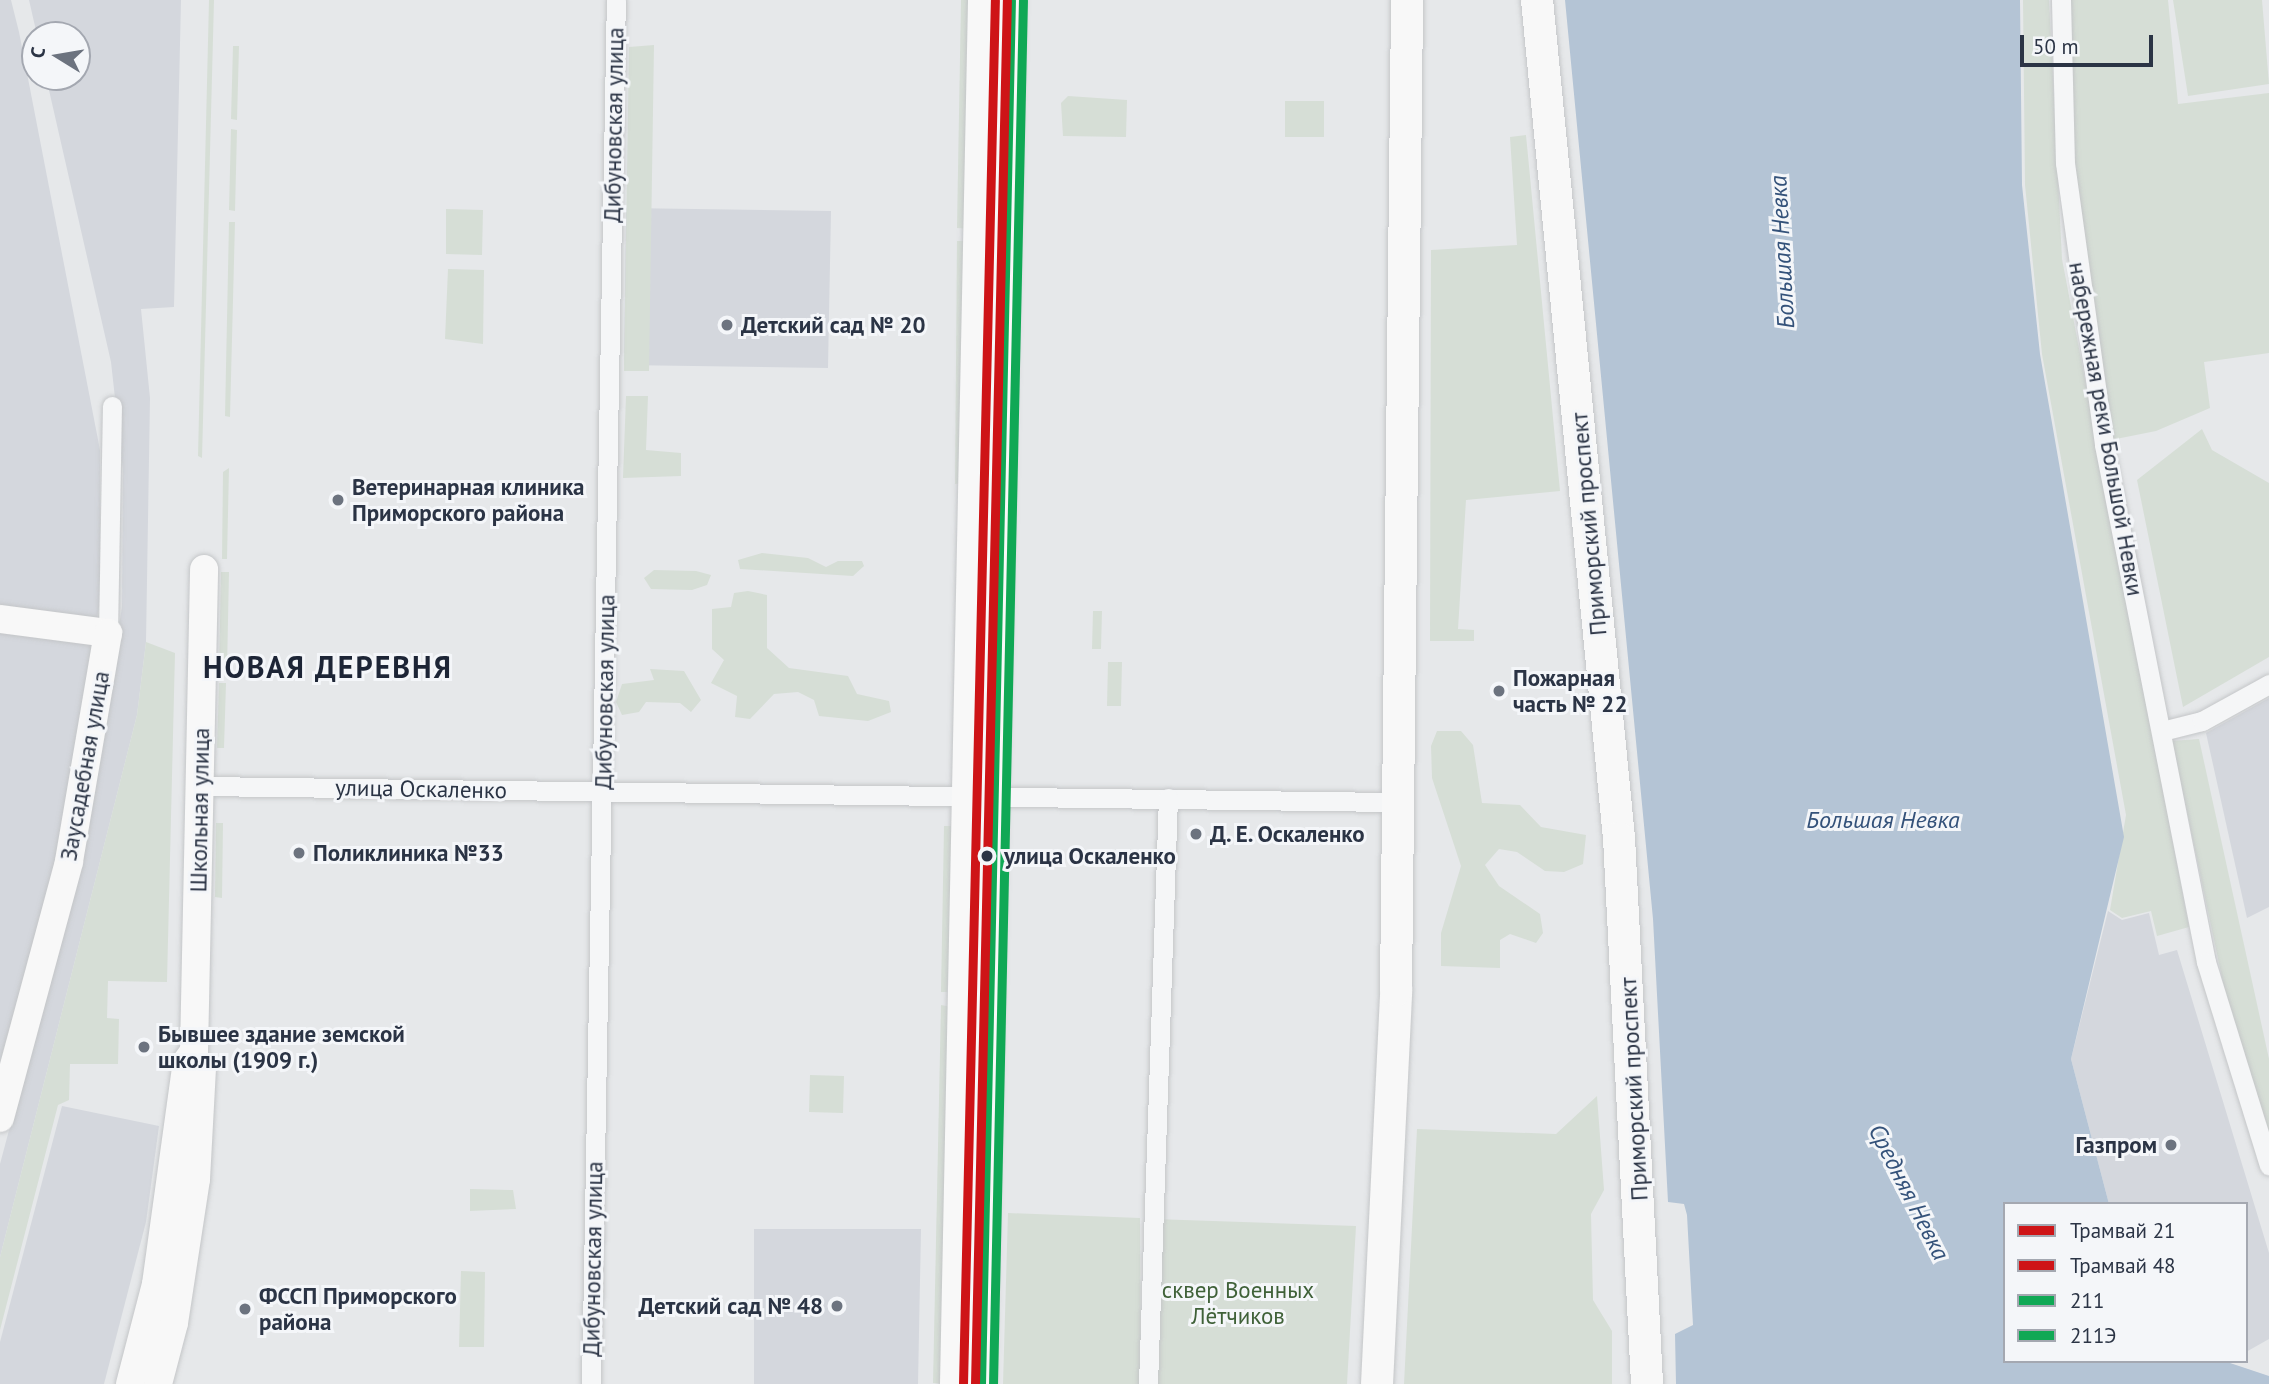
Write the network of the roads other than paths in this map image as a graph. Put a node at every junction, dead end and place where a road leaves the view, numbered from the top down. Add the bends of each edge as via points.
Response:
1 (616, 0) edge
2 (982, 0) edge
3 (1011, 0) edge
4 (1407, 0) edge
5 (1537, 0) edge
6 (2061, 0) edge
7 (112, 406) dead end
8 (204, 569) dead end
9 (0, 619) edge
10 (108, 633) junction
11 (2269, 684) edge
12 (2162, 731) junction
13 (201, 786) junction
14 (603, 791) junction
15 (979, 796) junction
16 (1168, 798) junction
17 (1398, 802) junction
18 (194, 1051) junction
19 (0, 1118) edge
20 (2269, 1166) edge
21 (130, 1384) edge
22 (158, 1384) edge
23 (591, 1384) edge
24 (954, 1384) edge
25 (981, 1384) edge
26 (1149, 1384) edge
27 (1377, 1384) edge
28 (1647, 1384) edge

1 - 14 street, Дибуновская улица
2 - 15 main road
3 - 15 main road
4 - 17 main road
5 - 28 main road, Приморский проспект via 1620,851
6 - 12 street, набережная реки Большой Невки via 2065,163 2086,339
7 - 10 street, Заусадебная улица
8 - 13 main road, Школьная улица
9 - 10 main road
10 - 19 main road, Заусадебная улица via 69,862
11 - 12 street via 2202,721
12 - 20 street, набережная реки Большой Невки via 2206,962
13 - 14 street, улица Оскаленко
13 - 18 main road, Школьная улица
14 - 15 street, улица Оскаленко
14 - 23 street, Дибуновская улица
15 - 16 street, улица Оскаленко
15 - 24 main road
15 - 25 main road
16 - 17 street, улица Оскаленко
16 - 26 street
17 - 27 main road via 1396,990
18 - 21 main road, Школьная улица via 187,1061 156,1284
18 - 22 main road, Школьная улица via 202,1063 197,1179 174,1323

